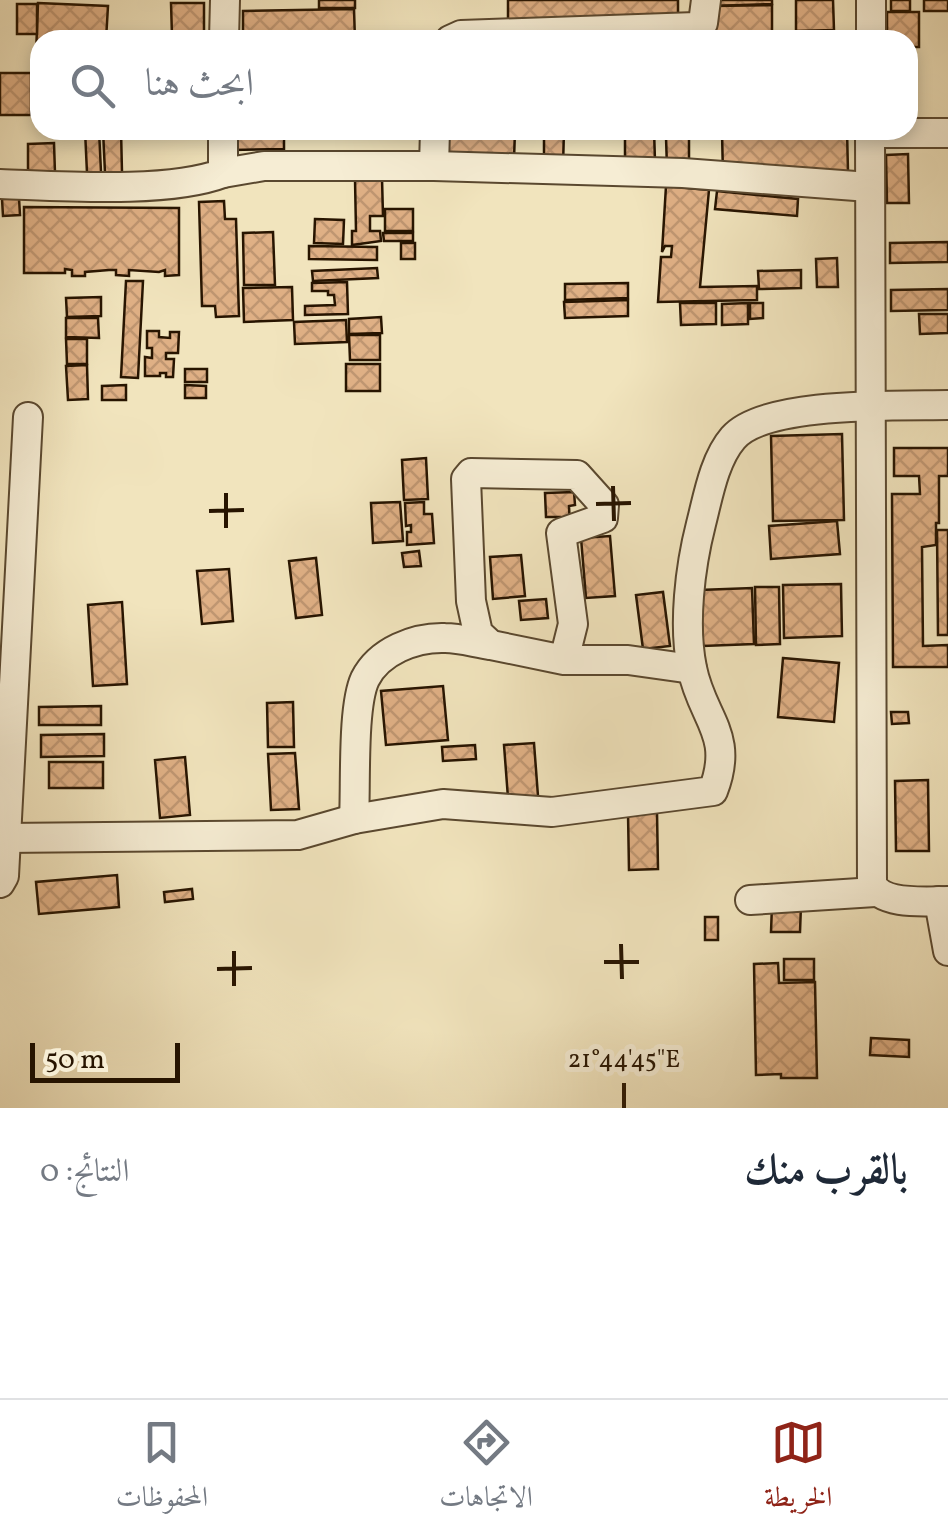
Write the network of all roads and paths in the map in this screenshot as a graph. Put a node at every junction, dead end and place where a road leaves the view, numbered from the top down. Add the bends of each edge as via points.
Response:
1 (225, 0) edge
2 (706, 0) edge
3 (871, 0) edge
4 (224, 30) edge
5 (608, 30) edge
6 (871, 30) edge
7 (918, 133) edge
8 (948, 133) edge
9 (223, 140) edge
10 (435, 140) edge
11 (870, 140) edge
12 (434, 166) junction
13 (223, 172) junction
14 (0, 184) edge
15 (868, 187) junction
16 (948, 404) edge
17 (872, 407) junction
18 (28, 416) dead end
19 (11, 503) edge
20 (491, 645) junction
21 (564, 660) junction
22 (692, 669) junction
23 (354, 819) junction
24 (6, 838) junction
25 (0, 883) edge
26 (875, 892) junction
27 (750, 900) dead end
28 (944, 901) edge
29 (948, 951) edge

1 - 4 street
2 - 5 street via 706,15 696,27
3 - 6 street
7 - 8 street
9 - 13 street
10 - 12 street
11 - 15 street
12 - 13 street
12 - 15 street via 684,173
13 - 14 street via 180,182
15 - 17 street
16 - 17 street
17 - 22 street via 780,414 731,440 699,533 689,592
17 - 26 street
18 - 19 street
19 - 24 street
20 - 21 street
20 - 21 street via 478,633 471,601 466,478 478,472 578,475 604,504 603,518 560,534 573,624
20 - 23 street via 445,638 404,644 366,678
21 - 22 street
22 - 23 street via 720,738 723,766 713,791 552,812 443,804
23 - 24 street via 298,835
24 - 25 street
26 - 27 street
26 - 28 street
28 - 29 street

